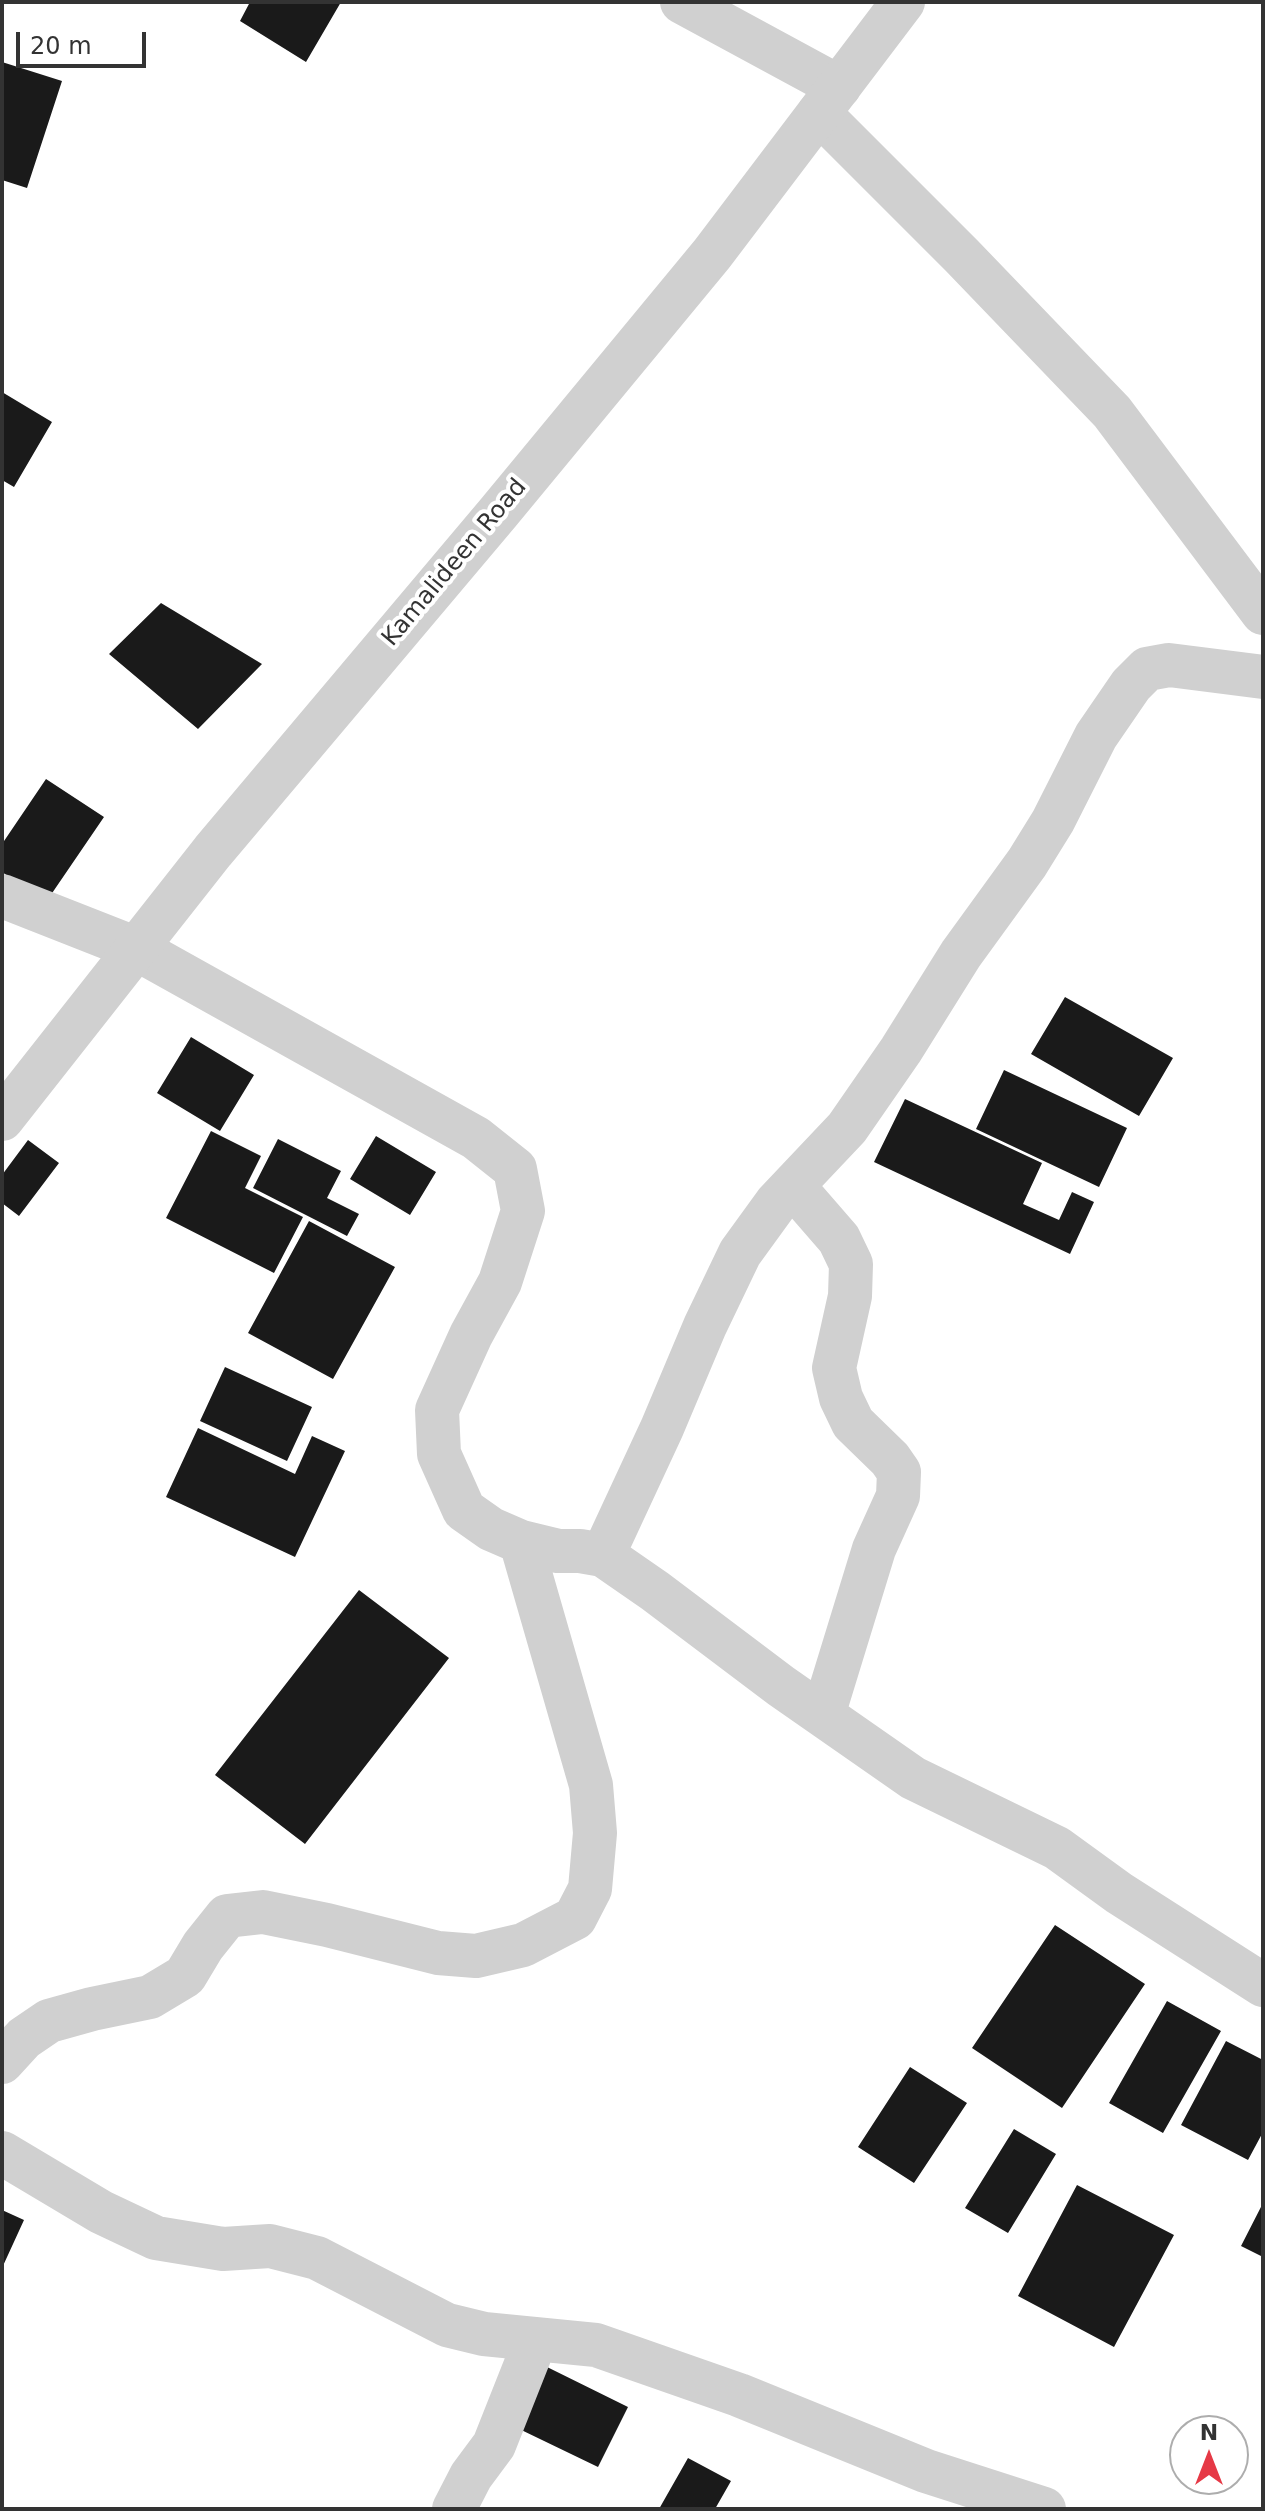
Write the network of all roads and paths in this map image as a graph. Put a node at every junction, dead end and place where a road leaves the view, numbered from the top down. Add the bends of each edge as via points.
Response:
1 (682, 2) edge
2 (903, 2) edge
3 (829, 100) junction
4 (1263, 613) edge
5 (1263, 677) edge
6 (2, 896) edge
7 (137, 949) junction
8 (2, 1119) edge
9 (793, 1186) junction
10 (521, 1542) junction
11 (603, 1555) junction
12 (823, 1715) junction
13 (1263, 1985) edge
14 (2, 2062) edge
15 (2, 2153) edge
16 (536, 2339) junction
17 (454, 2509) edge
18 (1044, 2509) edge

1 - 3 street
2 - 3 street, Kamalideen Road
3 - 4 street via 962,256 1112,412
3 - 7 street, Kamalideen Road via 712,254
5 - 9 street via 1169,665 1147,669 1131,685 1096,736 1034,852 901,1050 847,1128
6 - 7 street
7 - 8 street, Kamalideen Road
7 - 10 street via 476,1138 515,1169 523,1211 500,1282 437,1410 439,1454 464,1510
9 - 11 street via 740,1253
9 - 12 street via 839,1239 851,1264 850,1296 834,1368 841,1398 853,1423 899,1472 898,1496 874,1549
10 - 11 street
10 - 14 street via 591,1785 595,1833 590,1889 575,1918 523,1945 476,1956 438,1953 263,1912 227,1916 185,1976 150,1997 49,2021
11 - 12 street
12 - 13 street via 913,1778 1057,1848
15 - 16 street via 156,2238 223,2249 270,2246 317,2258 447,2325
16 - 17 street via 494,2445
16 - 18 street via 596,2345 739,2395 926,2471

